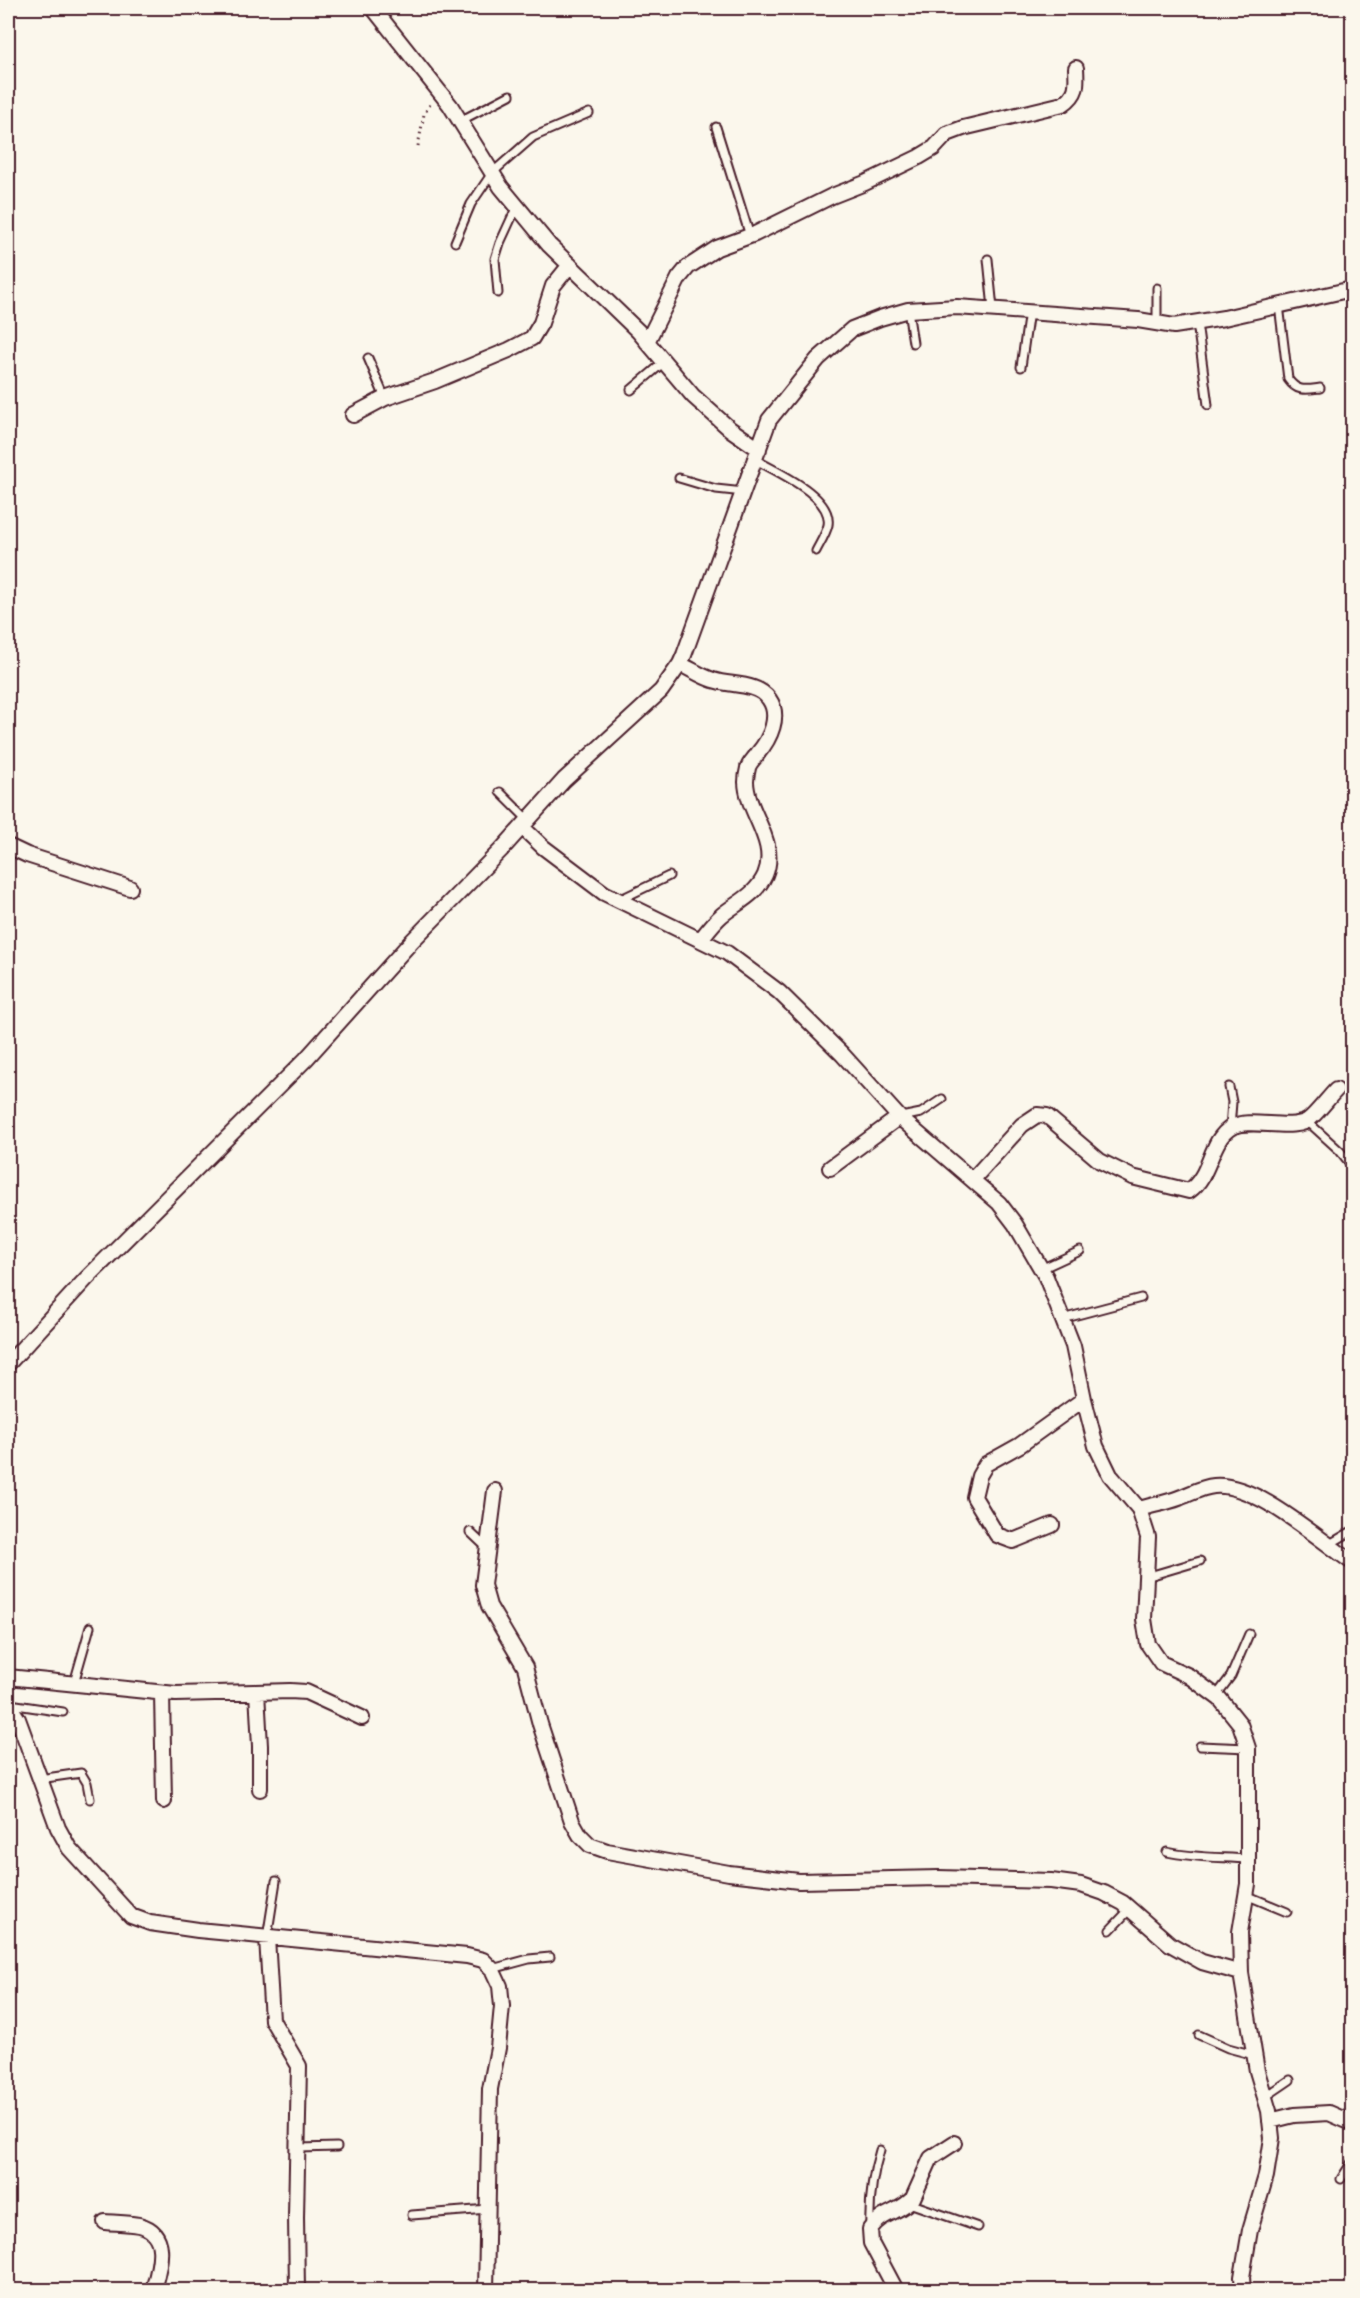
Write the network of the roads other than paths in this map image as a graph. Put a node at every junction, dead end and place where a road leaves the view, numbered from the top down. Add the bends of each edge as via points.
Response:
1 (373, 8) edge
2 (1076, 68) dead end
3 (510, 95) dead end
4 (589, 113) dead end
5 (460, 121) junction
6 (716, 127) dead end
7 (492, 172) junction
8 (517, 206) junction
9 (750, 236) junction
10 (455, 242) dead end
11 (988, 259) dead end
12 (570, 265) junction
13 (1156, 288) dead end
14 (1353, 289) edge
15 (498, 293) dead end
16 (1280, 305) junction
17 (993, 309) junction
18 (908, 310) junction
19 (1029, 311) junction
20 (1197, 323) junction
21 (1157, 325) junction
22 (647, 342) junction
23 (913, 343) dead end
24 (368, 358) dead end
25 (664, 362) junction
26 (1022, 368) dead end
27 (1320, 388) dead end
28 (631, 390) dead end
29 (385, 398) junction
30 (1208, 405) dead end
31 (353, 415) dead end
32 (758, 455) junction
33 (680, 478) dead end
34 (744, 492) junction
35 (816, 550) dead end
36 (682, 660) junction
37 (500, 792) dead end
38 (525, 824) junction
39 (8, 846) edge
40 (669, 876) dead end
41 (130, 888) dead end
42 (619, 900) junction
43 (701, 939) junction
44 (1229, 1088) dead end
45 (1336, 1090) dead end
46 (942, 1099) dead end
47 (899, 1117) junction
48 (1307, 1121) junction
49 (1230, 1128) junction
50 (1353, 1166) edge
51 (830, 1168) dead end
52 (973, 1179) junction
53 (1080, 1251) dead end
54 (1041, 1269) junction
55 (1141, 1298) dead end
56 (1062, 1319) junction
57 (8, 1364) edge
58 (1084, 1399) junction
59 (495, 1491) dead end
60 (1139, 1509) junction
61 (1052, 1525) dead end
62 (1353, 1531) edge
63 (470, 1532) dead end
64 (1328, 1545) junction
65 (488, 1549) junction
66 (1200, 1561) dead end
67 (1353, 1562) edge
68 (1146, 1577) junction
69 (90, 1627) dead end
70 (1249, 1635) dead end
71 (8, 1677) edge
72 (74, 1683) junction
73 (257, 1692) junction
74 (162, 1693) junction
75 (1216, 1696) junction
76 (8, 1704) edge
77 (63, 1712) dead end
78 (362, 1718) dead end
79 (1200, 1746) dead end
80 (1248, 1748) junction
81 (39, 1779) junction
82 (260, 1789) dead end
83 (90, 1799) dead end
84 (164, 1801) dead end
85 (1167, 1852) dead end
86 (1248, 1859) junction
87 (276, 1881) dead end
88 (1246, 1895) junction
89 (1130, 1909) junction
90 (1287, 1912) dead end
91 (1110, 1930) dead end
92 (267, 1938) junction
93 (550, 1957) dead end
94 (492, 1969) junction
95 (1241, 1973) junction
96 (1199, 2035) dead end
97 (1254, 2055) junction
98 (1290, 2080) dead end
99 (1265, 2097) junction
100 (1270, 2121) junction
101 (1353, 2123) edge
102 (954, 2143) dead end
103 (337, 2147) dead end
104 (299, 2148) junction
105 (880, 2150) dead end
106 (1353, 2162) edge
107 (1341, 2179) dead end
108 (909, 2202) junction
109 (488, 2209) junction
110 (411, 2215) dead end
111 (105, 2222) dead end
112 (978, 2227) dead end
113 (870, 2229) junction
114 (153, 2290) edge
115 (297, 2290) edge
116 (486, 2290) edge
117 (896, 2290) edge
118 (1243, 2290) edge

1 - 5 street
2 - 9 street via 1077,84 1072,98 1063,104 947,134 919,157
3 - 5 lane
4 - 7 lane via 534,137
5 - 7 street
6 - 9 lane
7 - 8 street
7 - 10 lane via 471,204
8 - 12 street
8 - 15 lane via 495,259
9 - 22 street via 717,248 688,267
11 - 17 lane
12 - 22 street
12 - 29 street via 553,286 541,324 532,338 435,381
13 - 21 lane
14 - 16 street
16 - 20 street
16 - 27 lane via 1288,379 1302,390
17 - 18 street
17 - 19 street
18 - 23 lane
18 - 32 street via 852,329 818,359 769,420
19 - 21 street
19 - 26 lane
20 - 21 street
20 - 30 lane
22 - 25 street
24 - 29 lane
25 - 28 lane
25 - 32 street via 693,396
29 - 31 street
32 - 34 street
32 - 35 lane via 823,504 828,527
33 - 34 lane via 716,489
34 - 36 street
36 - 38 street via 661,691 564,780
36 - 43 street via 714,681 736,683 767,696 775,710 773,728 748,766 746,784 763,830 768,854 766,872 758,887
37 - 38 lane
38 - 42 street via 543,847
38 - 57 street via 306,1059
39 - 41 street
40 - 42 lane
42 - 43 street
43 - 47 street via 728,953 779,992
44 - 49 lane
45 - 48 street
46 - 47 lane via 921,1113
47 - 51 street
47 - 52 street
48 - 49 street
48 - 50 lane
49 - 52 street via 1214,1148 1199,1184 1189,1191 1132,1177 1100,1161 1047,1116 1037,1115 1022,1125
52 - 54 street via 1005,1210
53 - 54 lane
54 - 56 street
55 - 56 lane
56 - 58 street via 1073,1346
58 - 60 street via 1096,1446 1110,1475
58 - 61 street via 986,1464 975,1484 974,1497 1001,1537 1013,1541
59 - 65 street
60 - 64 street via 1210,1486 1225,1485 1245,1490
60 - 68 street via 1148,1537
62 - 64 lane
63 - 65 lane
64 - 67 street
65 - 89 street via 483,1585 489,1606 525,1667 572,1821 591,1845 643,1858 799,1881 939,1878 1081,1885
66 - 68 lane
68 - 75 street via 1144,1619 1148,1644 1161,1663 1189,1676
69 - 72 lane
70 - 75 lane via 1231,1676
71 - 72 street
72 - 74 street
73 - 74 street
73 - 78 street via 306,1692
73 - 82 street
74 - 84 street
75 - 80 street via 1240,1724
76 - 77 lane
76 - 81 street via 18,1719
79 - 80 lane
80 - 86 street
81 - 83 lane via 81,1773
81 - 92 street via 69,1848 132,1916 150,1923
85 - 86 lane
86 - 88 street
87 - 92 lane
88 - 90 lane
88 - 95 street via 1240,1932
89 - 91 lane
89 - 95 street via 1170,1944 1202,1962
92 - 94 street via 467,1956 483,1960
92 - 104 street via 272,2020 300,2066
93 - 94 lane
94 - 109 street via 500,1986 502,2006 490,2089
95 - 97 street
96 - 97 lane
97 - 99 street
98 - 99 lane
99 - 100 street
100 - 101 street via 1329,2113
100 - 118 street via 1272,2138 1266,2176 1250,2230
102 - 108 street via 931,2158
103 - 104 lane
104 - 115 street
105 - 113 lane via 870,2190
106 - 107 lane
108 - 112 lane
108 - 113 street via 883,2215
109 - 110 lane
109 - 116 street
111 - 114 street via 140,2225 159,2239 161,2261
113 - 117 street via 871,2243

